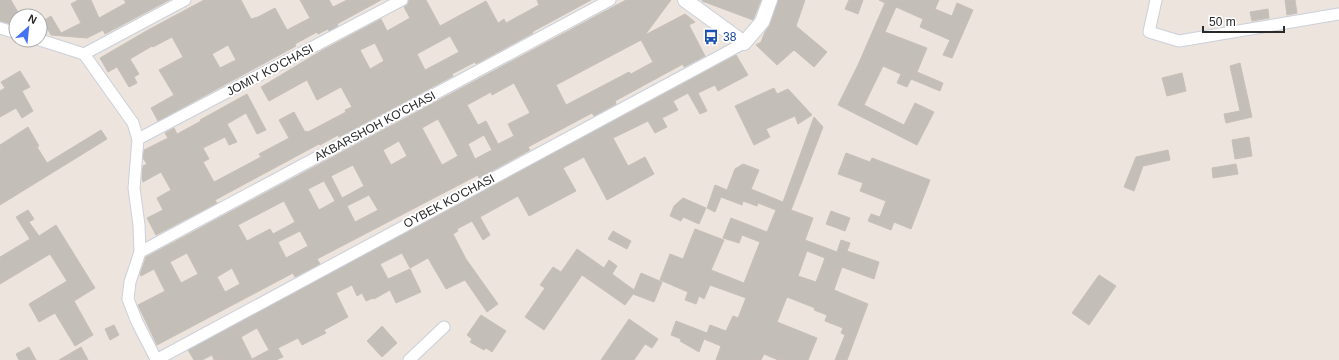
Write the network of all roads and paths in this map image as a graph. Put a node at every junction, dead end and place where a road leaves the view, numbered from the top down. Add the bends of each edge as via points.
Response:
1 (185, 0) edge
2 (402, 0) edge
3 (610, 0) edge
4 (685, 0) edge
5 (770, 0) edge
6 (1156, 0) edge
7 (1339, 14) edge
8 (48, 43) edge
9 (744, 43) junction
10 (84, 54) junction
11 (138, 139) junction
12 (140, 252) junction
13 (444, 327) dead end
14 (156, 360) edge
15 (409, 360) edge

1 - 10 street
2 - 11 street, JOMIY KO'CHASI
3 - 12 street, AKBARSHOH KO'CHASI
4 - 9 street
5 - 9 street via 762,22
6 - 7 street via 1149,32 1179,41
8 - 10 street
9 - 14 street, OYBEK KO'CHASI
10 - 11 street via 133,123
11 - 12 street via 134,188
12 - 14 street via 130,282 128,299
13 - 15 street

